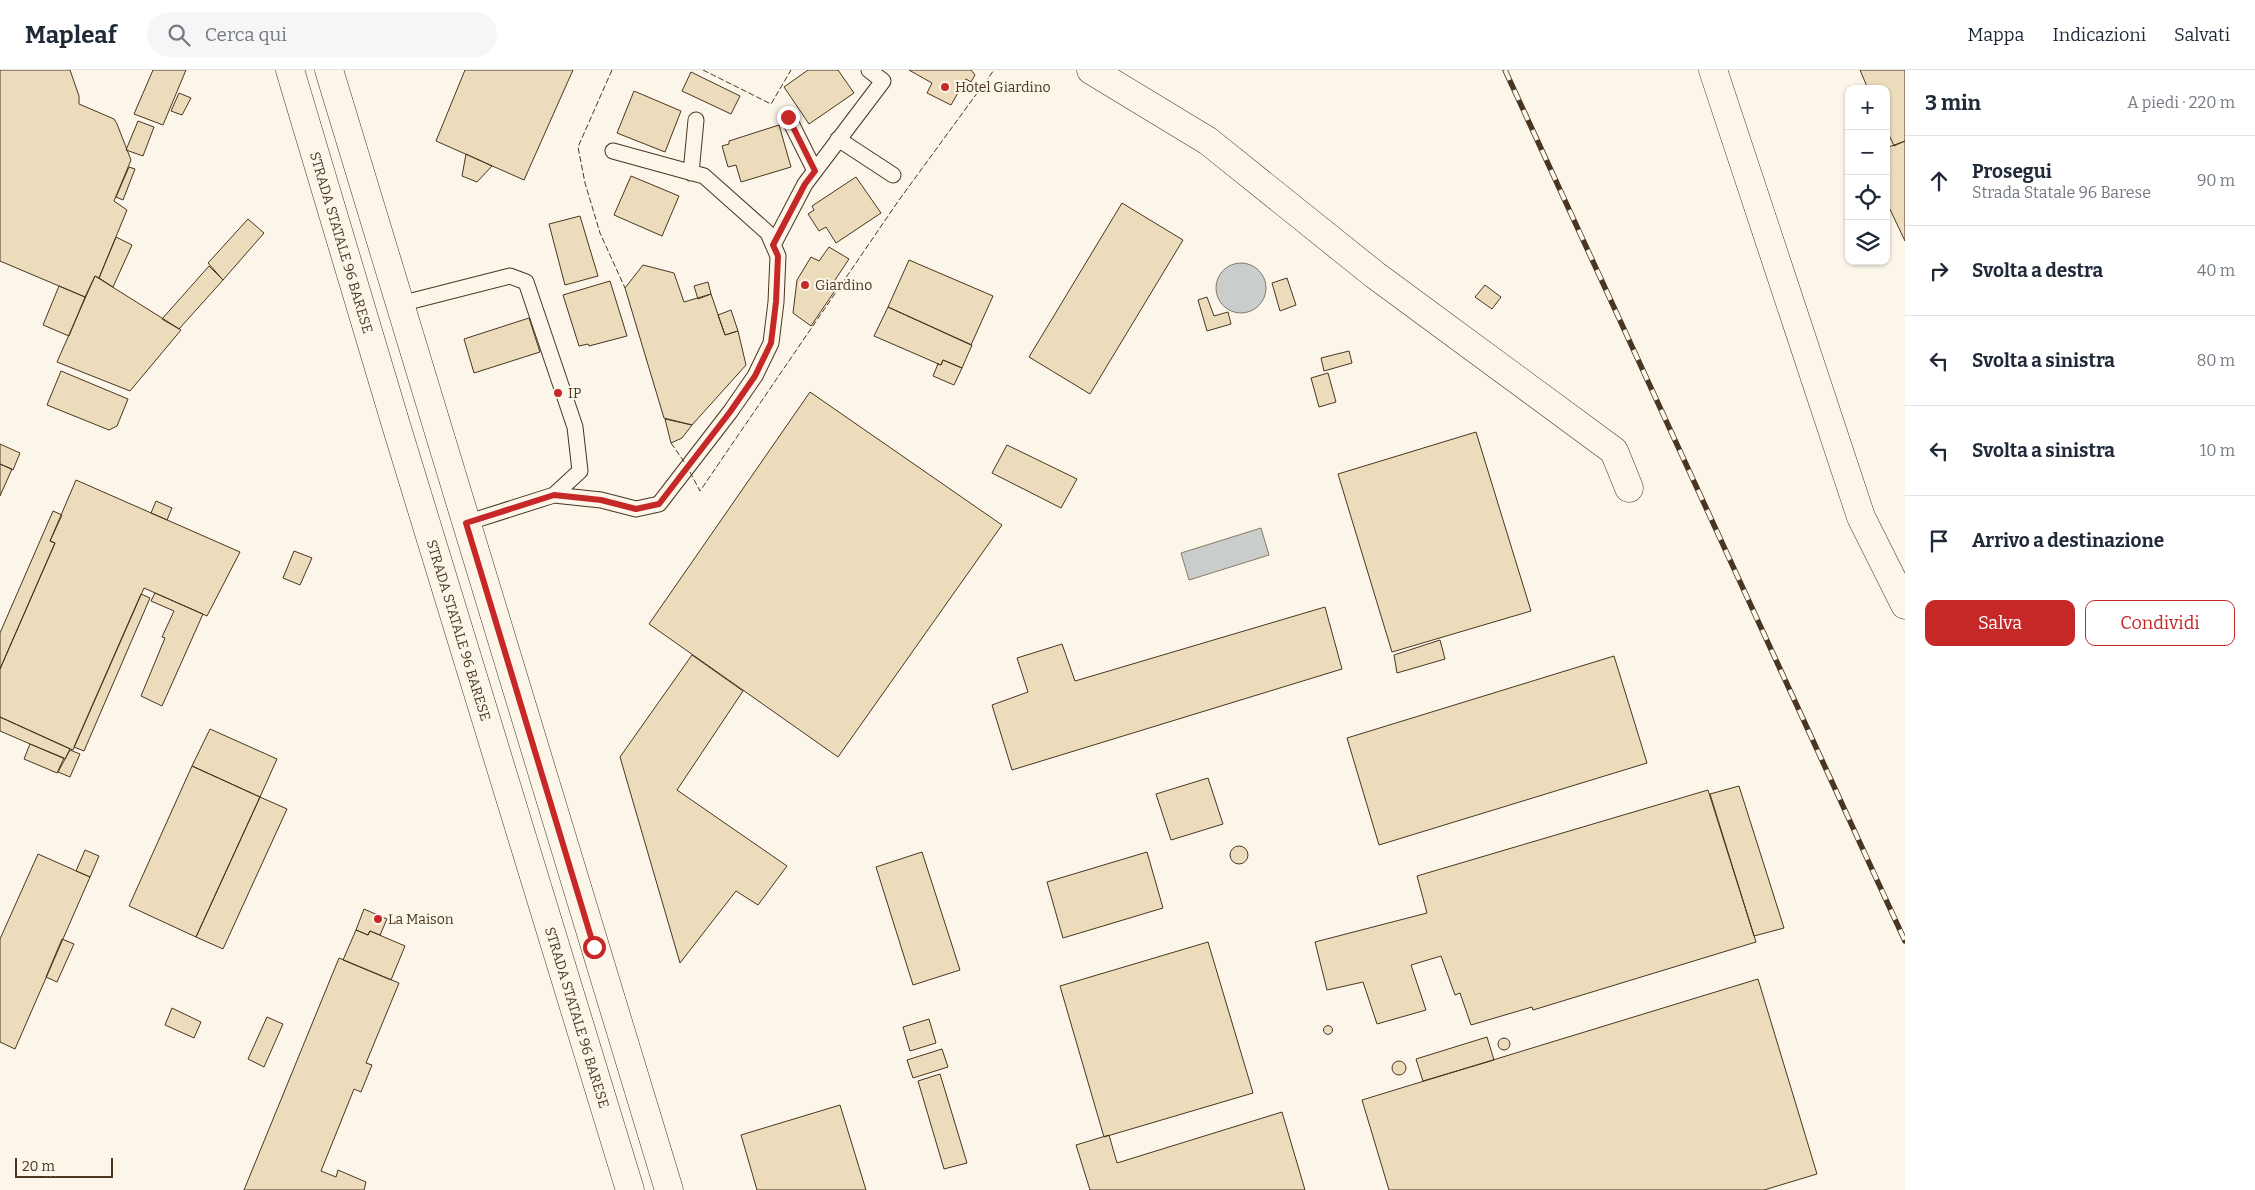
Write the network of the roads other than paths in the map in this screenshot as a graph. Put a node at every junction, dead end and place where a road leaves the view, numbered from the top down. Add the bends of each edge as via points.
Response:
1 (290, 70) edge
2 (329, 70) edge
3 (869, 70) edge
4 (1091, 70) edge
5 (1713, 70) edge
6 (788, 117) dead end
7 (696, 120) dead end
8 (838, 139) junction
9 (613, 151) dead end
10 (815, 171) junction
11 (690, 173) junction
12 (893, 175) dead end
13 (773, 245) junction
14 (400, 304) junction
15 (1629, 488) dead end
16 (554, 495) junction
17 (466, 523) junction
18 (1905, 605) edge
19 (630, 1190) edge
20 (669, 1190) edge

1 - 19 main road, STRADA STATALE 96 BARESE
2 - 14 main road
3 - 8 lane via 884,81
4 - 15 main road via 1208,142 1375,275 1614,451
5 - 18 main road via 1861,517
6 - 10 lane
7 - 11 lane
8 - 10 lane
8 - 12 lane
9 - 11 lane
10 - 13 lane
11 - 13 lane via 704,176 738,205 768,233
13 - 16 lane via 778,256 771,343 745,391 659,504 636,509 601,500
14 - 16 lane via 510,276 526,282 575,427 580,471
14 - 17 main road
16 - 17 lane
17 - 20 main road

